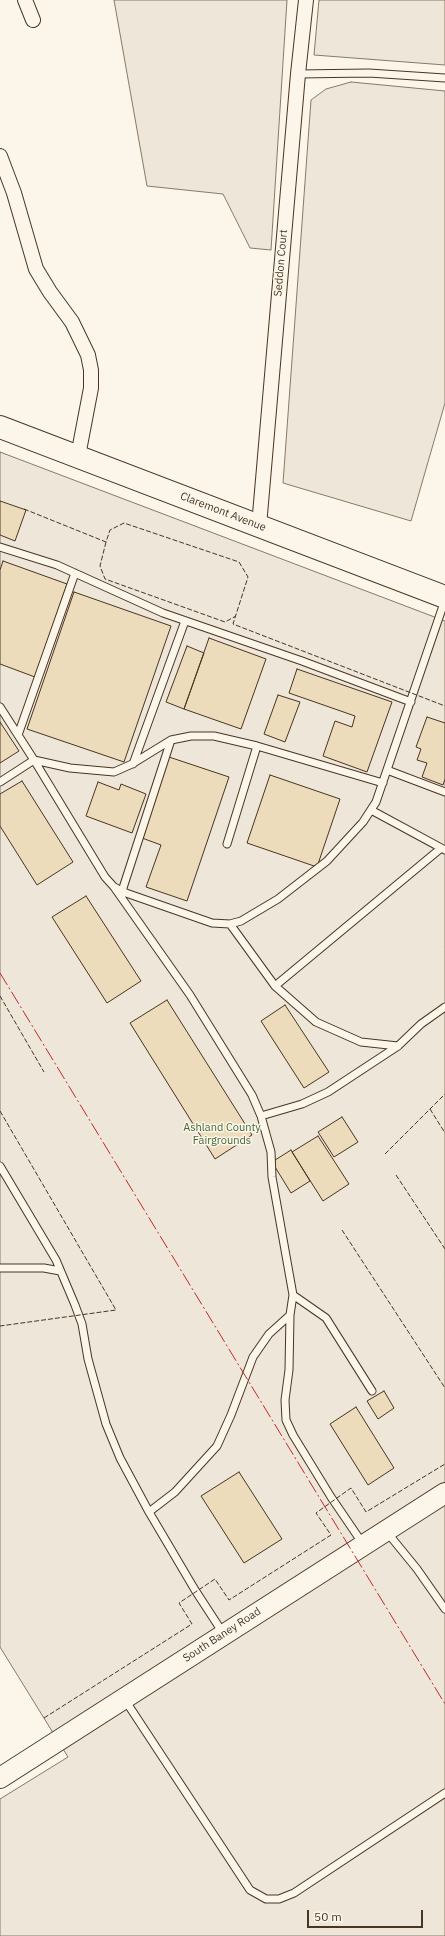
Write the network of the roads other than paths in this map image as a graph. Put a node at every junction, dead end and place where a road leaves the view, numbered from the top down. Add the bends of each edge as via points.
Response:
1 (25, 0) edge
2 (306, 0) edge
3 (33, 20) dead end
4 (298, 74) junction
5 (445, 78) edge
6 (0, 156) edge
7 (0, 427) edge
8 (78, 456) junction
9 (259, 526) junction
10 (0, 547) edge
11 (75, 573) junction
12 (445, 597) edge
13 (445, 600) edge
14 (185, 621) junction
15 (411, 702) junction
16 (0, 707) edge
17 (18, 735) junction
18 (170, 740) junction
19 (257, 746) junction
20 (34, 760) junction
21 (132, 764) junction
22 (387, 770) junction
23 (0, 782) edge
24 (383, 782) junction
25 (445, 792) edge
26 (371, 810) junction
27 (226, 844) dead end
28 (443, 849) edge
29 (114, 887) junction
30 (122, 891) junction
31 (230, 924) junction
32 (275, 986) junction
33 (445, 1007) edge
34 (398, 1046) junction
35 (261, 1116) junction
36 (0, 1166) edge
37 (0, 1268) edge
38 (60, 1271) junction
39 (293, 1295) junction
40 (290, 1315) junction
41 (372, 1391) dead end
42 (445, 1493) edge
43 (149, 1512) junction
44 (385, 1531) junction
45 (363, 1544) junction
46 (445, 1609) edge
47 (224, 1635) junction
48 (123, 1699) junction
49 (0, 1778) edge
50 (445, 1793) edge

1 - 3 street
2 - 4 street, Seddon Court
4 - 5 lane via 369,73
4 - 9 street, Seddon Court
6 - 8 street via 14,193 36,269 72,322 88,355 91,388
7 - 8 main road, Claremont Avenue
8 - 9 main road, Claremont Avenue
9 - 12 main road, Claremont Avenue
10 - 11 lane
11 - 14 lane
11 - 17 lane
13 - 15 lane
14 - 15 lane
14 - 21 lane
15 - 22 lane
16 - 17 lane
17 - 20 lane
18 - 19 lane via 191,736 214,736
18 - 21 lane
18 - 30 lane
19 - 24 lane
19 - 27 lane
20 - 21 lane via 70,768 114,772
20 - 23 lane
20 - 29 lane via 105,877
22 - 24 lane
22 - 25 lane
24 - 26 lane
26 - 28 lane
26 - 31 lane via 347,841 321,866 253,915
28 - 32 lane
29 - 30 lane
29 - 35 lane via 190,994 242,1076
30 - 31 lane via 212,923
31 - 32 lane
32 - 34 lane via 316,1022 361,1042
33 - 34 lane via 421,1024
34 - 35 lane via 328,1092 302,1104
35 - 39 lane via 271,1152 272,1177
36 - 38 lane
37 - 38 lane via 44,1268
38 - 43 lane via 82,1324 88,1358 106,1424 120,1458
39 - 40 lane
39 - 41 lane via 326,1318
40 - 43 lane via 269,1334 253,1357 217,1446 175,1492
40 - 45 lane via 286,1420 331,1497
42 - 44 street, South Baney Road
43 - 47 lane via 194,1590
44 - 45 street, South Baney Road
44 - 46 lane via 417,1569
45 - 47 street, South Baney Road
47 - 48 street, South Baney Road
48 - 49 street, South Baney Road
48 - 50 lane via 250,1890 266,1899 279,1899 294,1893

